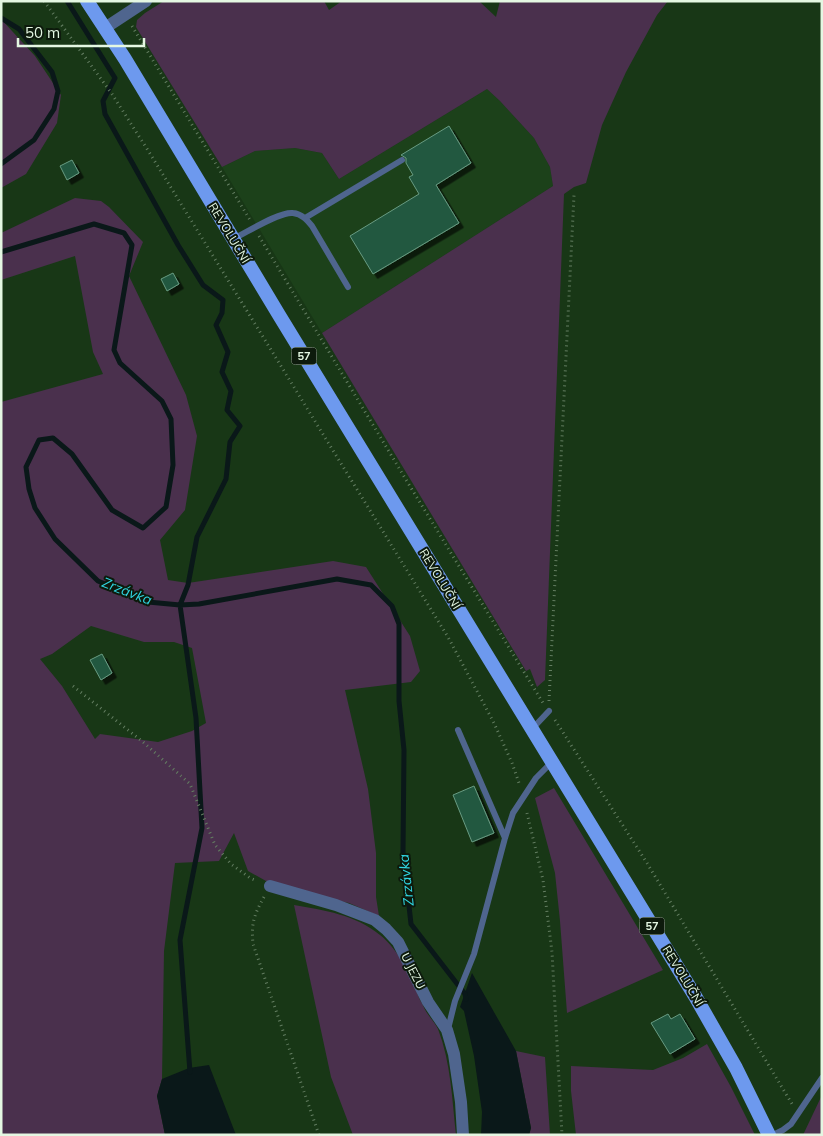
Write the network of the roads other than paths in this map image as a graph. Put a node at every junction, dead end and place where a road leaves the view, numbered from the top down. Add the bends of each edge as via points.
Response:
1 (88, 1) edge
2 (146, 1) edge
3 (105, 28) junction
4 (402, 160) dead end
5 (306, 218) junction
6 (233, 239) junction
7 (348, 287) dead end
8 (549, 711) road end
9 (526, 720) junction
10 (458, 730) dead end
11 (552, 762) junction
12 (505, 838) junction
13 (270, 886) road end
14 (448, 1030) junction
15 (822, 1078) edge
16 (463, 1135) edge
17 (769, 1135) edge
18 (773, 1135) edge

1 - 3 main road, REVOLUČNÍ / 57
2 - 3 street
3 - 6 main road, REVOLUČNÍ / 57
4 - 5 lane
5 - 6 lane via 292,213 278,216
5 - 7 lane
6 - 9 main road, REVOLUČNÍ / 57
8 - 9 lane
9 - 11 main road, REVOLUČNÍ / 57
10 - 12 lane
11 - 12 lane via 536,778 512,813
11 - 17 main road, REVOLUČNÍ / 57 via 725,1048
12 - 14 lane via 474,954 455,1001
13 - 14 street, U JEZU via 375,920 398,942 428,1002
14 - 16 street, U JEZU via 461,1102
15 - 18 lane via 788,1127

